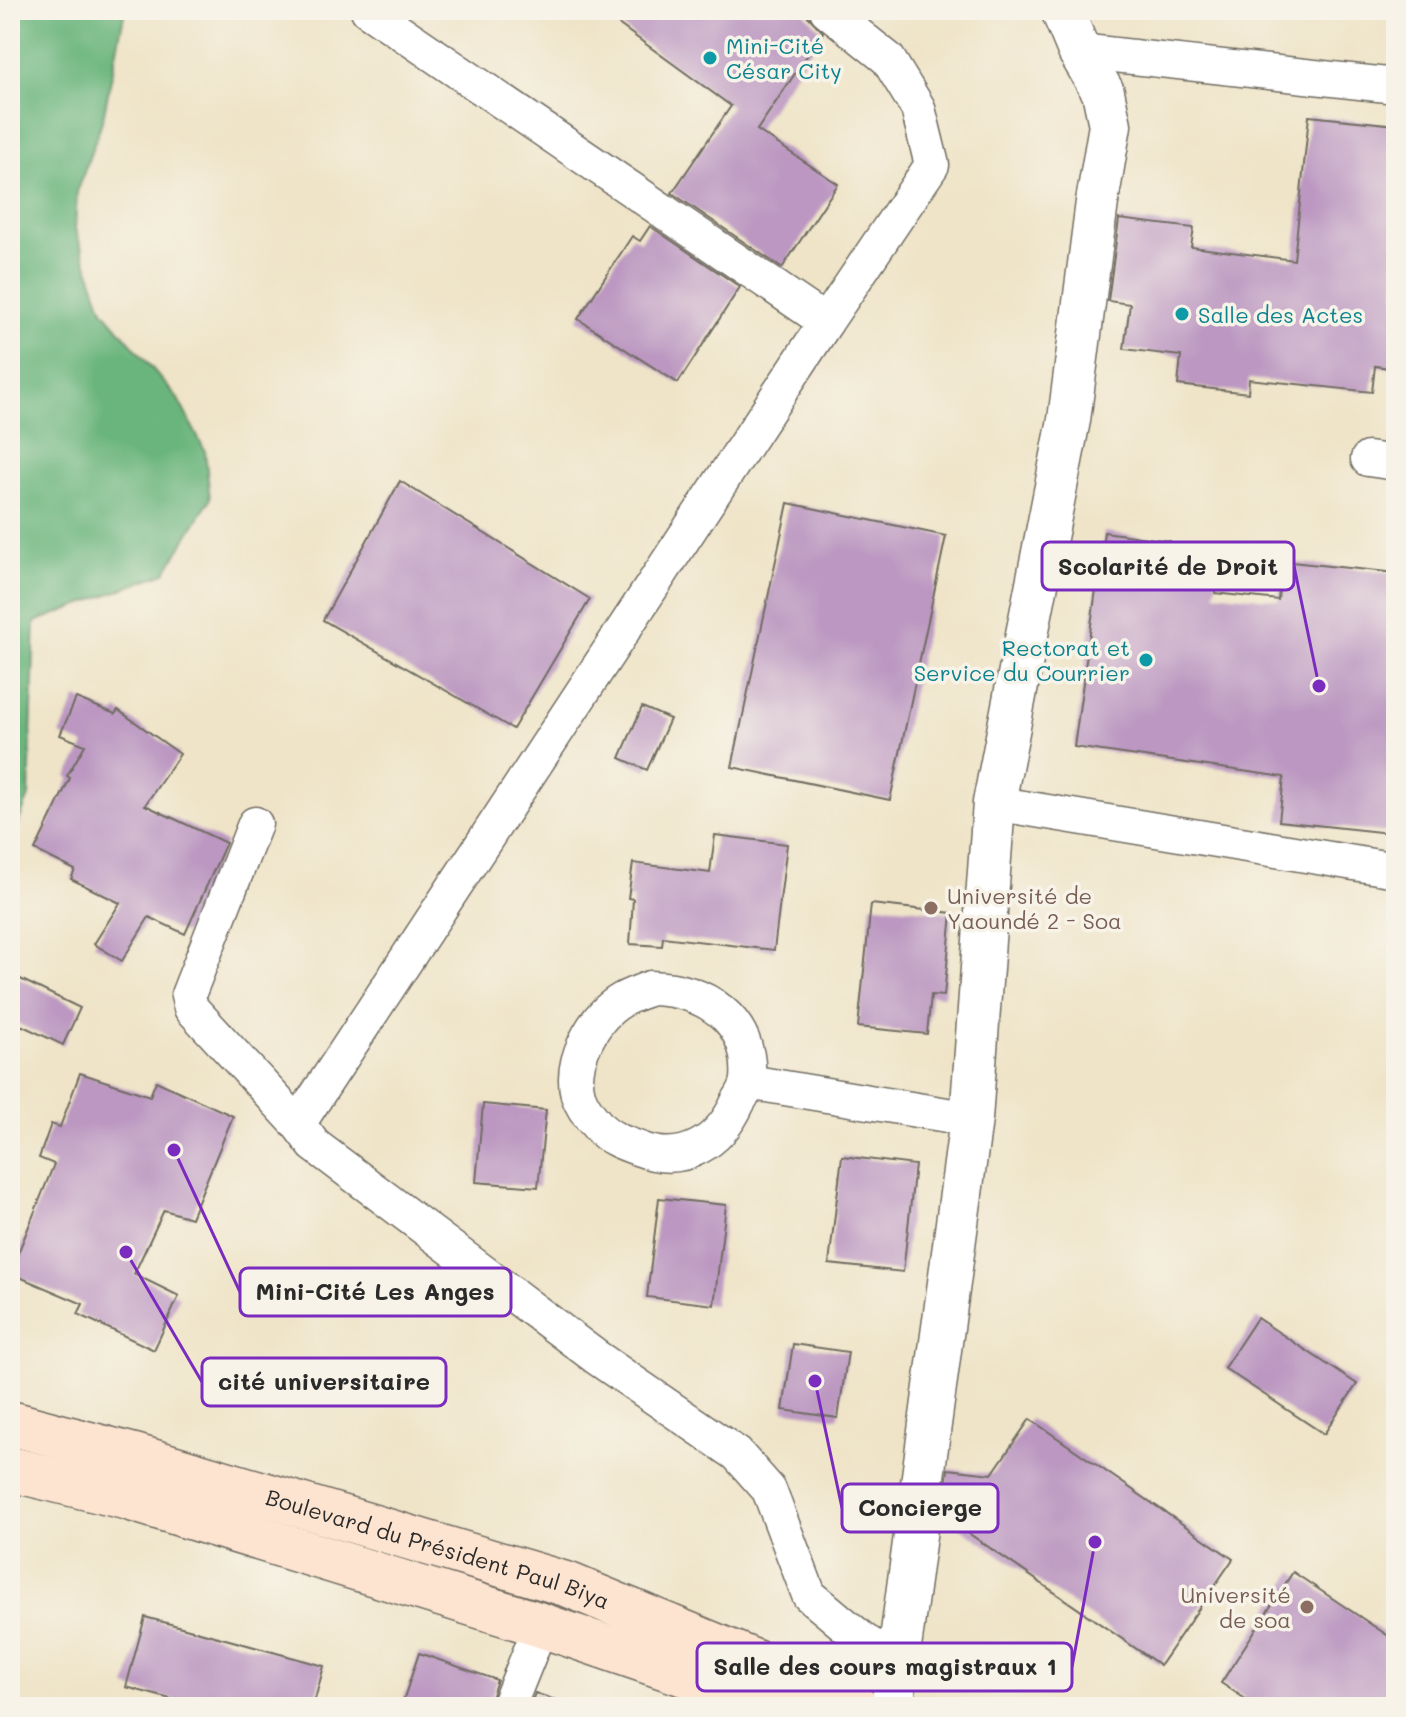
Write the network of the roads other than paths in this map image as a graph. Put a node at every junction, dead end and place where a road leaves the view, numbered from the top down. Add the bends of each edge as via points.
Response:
1 (368, 10) edge
2 (827, 10) edge
3 (1062, 10) edge
4 (1079, 51) junction
5 (1396, 86) edge
6 (826, 322) junction
7 (994, 803) junction
8 (255, 824) dead end
9 (1396, 870) edge
10 (748, 1082) junction
11 (971, 1119) junction
12 (298, 1124) junction
13 (10, 1423) edge
14 (10, 1469) edge
15 (541, 1625) junction
16 (900, 1662) junction
17 (508, 1707) edge
18 (781, 1707) edge
19 (856, 1707) edge
20 (892, 1707) edge

1 - 6 street
2 - 6 street via 888,59 918,108 932,165
3 - 4 street
4 - 5 street
4 - 7 street via 1103,92 1110,125 1069,420
6 - 12 street
7 - 9 street
7 - 11 street
8 - 12 street via 188,1002
10 - 10 street via 746,1055 735,1026 721,1009 674,988 650,988 621,1001 600,1019 578,1063 578,1094 589,1116 603,1132 652,1154 689,1153 713,1140 733,1115
10 - 11 street
11 - 16 street
12 - 16 street via 314,1145 596,1357 737,1454 769,1490 809,1595 864,1641
13 - 19 main road, Boulevard du Président Paul Biya via 569,1585
14 - 15 main road, Boulevard du Président Paul Biya via 125,1497
15 - 17 street
15 - 18 main road, Boulevard du Président Paul Biya
16 - 20 street

